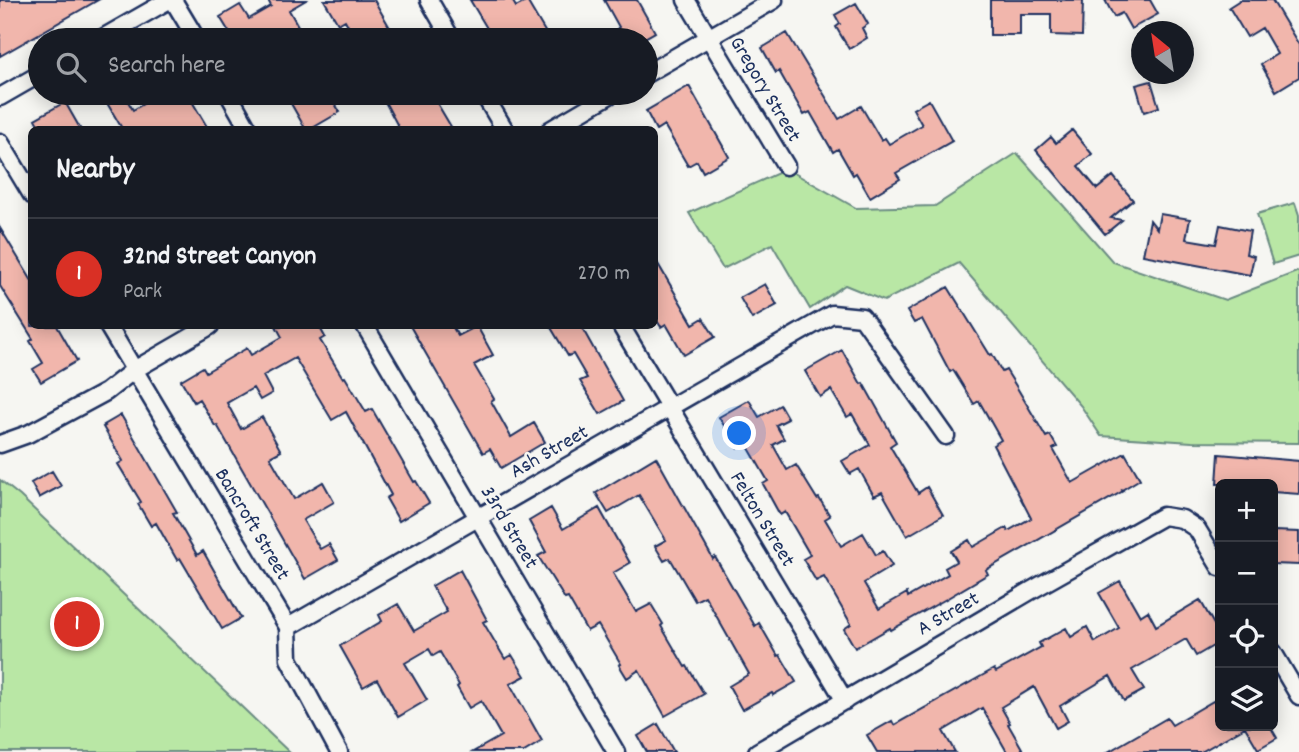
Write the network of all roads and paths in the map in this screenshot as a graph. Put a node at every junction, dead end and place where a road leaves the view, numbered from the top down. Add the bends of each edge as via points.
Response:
1 (171, 0) edge
2 (429, 0) edge
3 (686, 0) edge
4 (774, 0) edge
5 (121, 28) edge
6 (189, 28) edge
7 (446, 28) edge
8 (708, 37) junction
9 (658, 67) edge
10 (28, 81) edge
11 (0, 97) edge
12 (235, 105) edge
13 (491, 105) edge
14 (593, 105) edge
15 (247, 126) edge
16 (503, 126) edge
17 (557, 126) edge
18 (0, 142) edge
19 (786, 166) dead end
20 (28, 188) edge
21 (110, 329) edge
22 (205, 329) edge
23 (367, 329) edge
24 (623, 329) edge
25 (134, 370) junction
26 (670, 408) junction
27 (946, 436) dead end
28 (0, 444) edge
29 (478, 518) junction
30 (1215, 559) edge
31 (288, 627) junction
32 (1278, 660) edge
33 (1299, 696) edge
34 (845, 701) junction
35 (340, 752) edge
36 (616, 752) edge
37 (757, 752) edge

1 - 5 street
1 - 6 street
2 - 7 street
3 - 8 street, Gregory Street
4 - 8 street
8 - 9 street
8 - 19 street, Gregory Street
10 - 11 street
12 - 15 street
13 - 16 street
14 - 17 street
18 - 20 street
21 - 25 street, Bancroft Street
22 - 25 street
23 - 29 street, 33rd Street
24 - 26 street, Felton Street
25 - 28 street via 106,392
25 - 31 street, Bancroft Street
26 - 27 street, Ash Street via 832,314 862,317
26 - 29 street, Ash Street
26 - 34 street, Felton Street
29 - 31 street, Ash Street
29 - 36 street, 33rd Street
30 - 34 street, A Street via 1197,529 1182,519 1163,516
31 - 35 street, Bancroft Street via 289,659
32 - 33 street
34 - 37 street, A Street

